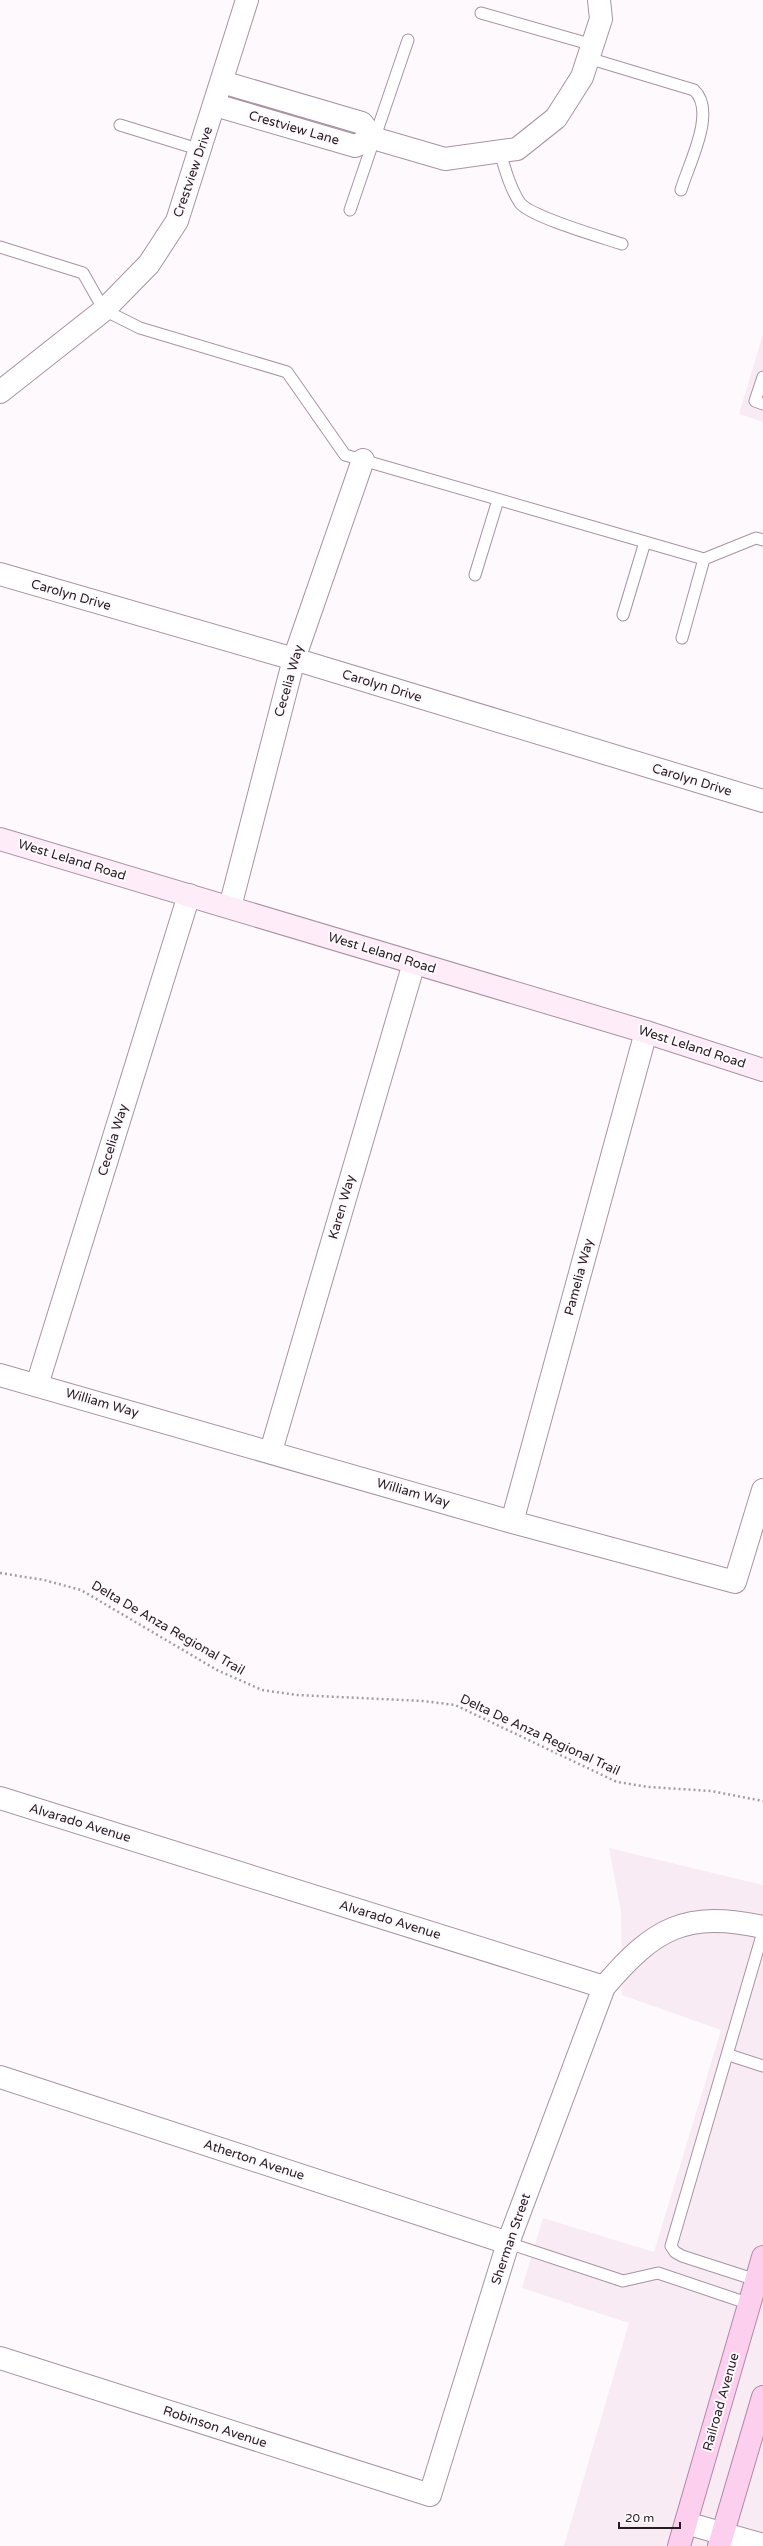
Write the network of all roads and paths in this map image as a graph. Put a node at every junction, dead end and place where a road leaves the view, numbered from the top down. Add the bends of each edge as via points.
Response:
1 (247, 0) edge
2 (599, 0) edge
3 (480, 13) dead end
4 (408, 40) dead end
5 (590, 52) junction
6 (222, 82) junction
7 (296, 103) junction
8 (215, 105) junction
9 (120, 125) dead end
10 (290, 126) junction
11 (373, 138) junction
12 (201, 150) junction
13 (500, 152) junction
14 (681, 190) dead end
15 (350, 210) dead end
16 (622, 244) dead end
17 (0, 247) edge
18 (104, 310) junction
19 (763, 377) edge
20 (0, 392) edge
21 (763, 404) edge
22 (363, 460) junction
23 (498, 500) junction
24 (763, 540) edge
25 (645, 542) junction
26 (704, 559) junction
27 (0, 574) edge
28 (475, 575) dead end
29 (623, 615) dead end
30 (682, 638) dead end
31 (294, 659) junction
32 (763, 801) edge
33 (0, 839) edge
34 (189, 895) junction
35 (230, 907) junction
36 (414, 963) junction
37 (646, 1032) junction
38 (763, 1070) edge
39 (0, 1375) edge
40 (37, 1385) junction
41 (271, 1451) junction
42 (763, 1490) edge
43 (512, 1522) junction
44 (0, 1573) edge
45 (0, 1798) edge
46 (763, 1801) edge
47 (763, 1919) edge
48 (732, 1920) junction
49 (763, 1927) edge
50 (763, 1932) edge
51 (604, 1987) junction
52 (729, 2055) junction
53 (763, 2066) edge
54 (0, 2077) edge
55 (508, 2243) junction
56 (763, 2257) edge
57 (756, 2280) junction
58 (750, 2304) junction
59 (0, 2358) edge
60 (763, 2397) edge
61 (430, 2495) joint
62 (686, 2523) junction
63 (721, 2540) edge
64 (763, 2545) edge
65 (679, 2546) edge

1 - 6 street, Crestview Drive
2 - 5 street via 601,19
3 - 5 lane
4 - 11 lane
5 - 13 street via 582,77 556,118 517,149
5 - 14 lane via 694,90 701,96 705,118
6 - 7 street, Crestview Lane
6 - 8 street, Crestview Drive
7 - 10 lane
7 - 11 street, Crestview Lane via 362,123
8 - 10 street, Crestview Lane
8 - 12 street, Crestview Drive
9 - 12 lane
10 - 11 street, Crestview Lane via 355,146
11 - 13 street via 446,159
11 - 15 lane
12 - 18 street, Crestview Drive via 177,221 150,264
13 - 16 lane via 513,191 522,204 539,215
17 - 18 lane via 83,273
18 - 20 street, Crestview Drive
18 - 22 lane via 140,328 287,372 345,455
19 - 21 lane via 755,401
22 - 23 lane
22 - 31 street, Cecelia Way
23 - 25 lane
23 - 28 lane
24 - 26 lane via 756,538
25 - 26 lane
25 - 29 lane
26 - 30 lane
27 - 31 street, Carolyn Drive
31 - 32 street, Carolyn Drive
31 - 35 street, Cecelia Way
33 - 34 main road, West Leland Road
34 - 35 main road, West Leland Road
34 - 40 street, Cecelia Way
35 - 36 main road, West Leland Road
36 - 37 main road, West Leland Road
36 - 41 street, Karen Way
37 - 38 main road, West Leland Road
37 - 43 street, Pamelia Way
39 - 40 street, William Way
40 - 41 street, William Way
41 - 43 street, William Way
42 - 43 street, William Way via 735,1582
44 - 46 path, Delta De Anza Regional Trail via 44,1580 81,1590 217,1670 262,1690 297,1695 455,1705 617,1782 649,1788 711,1791
45 - 51 street, Alvarado Avenue
47 - 48 street
48 - 49 street
48 - 51 street via 687,1924 656,1936 631,1955
50 - 52 lane
51 - 55 street, Sherman Street
52 - 53 lane
52 - 57 lane via 671,2246 682,2256
54 - 55 street, Atherton Avenue
55 - 58 lane via 623,2281 658,2273
55 - 61 street, Sherman Street
56 - 57 highway, Railroad Avenue
57 - 58 highway, Railroad Avenue
58 - 62 highway, Railroad Avenue
59 - 61 street, Robinson Avenue
60 - 63 highway
62 - 63 street
62 - 65 highway, Railroad Avenue
63 - 64 street

